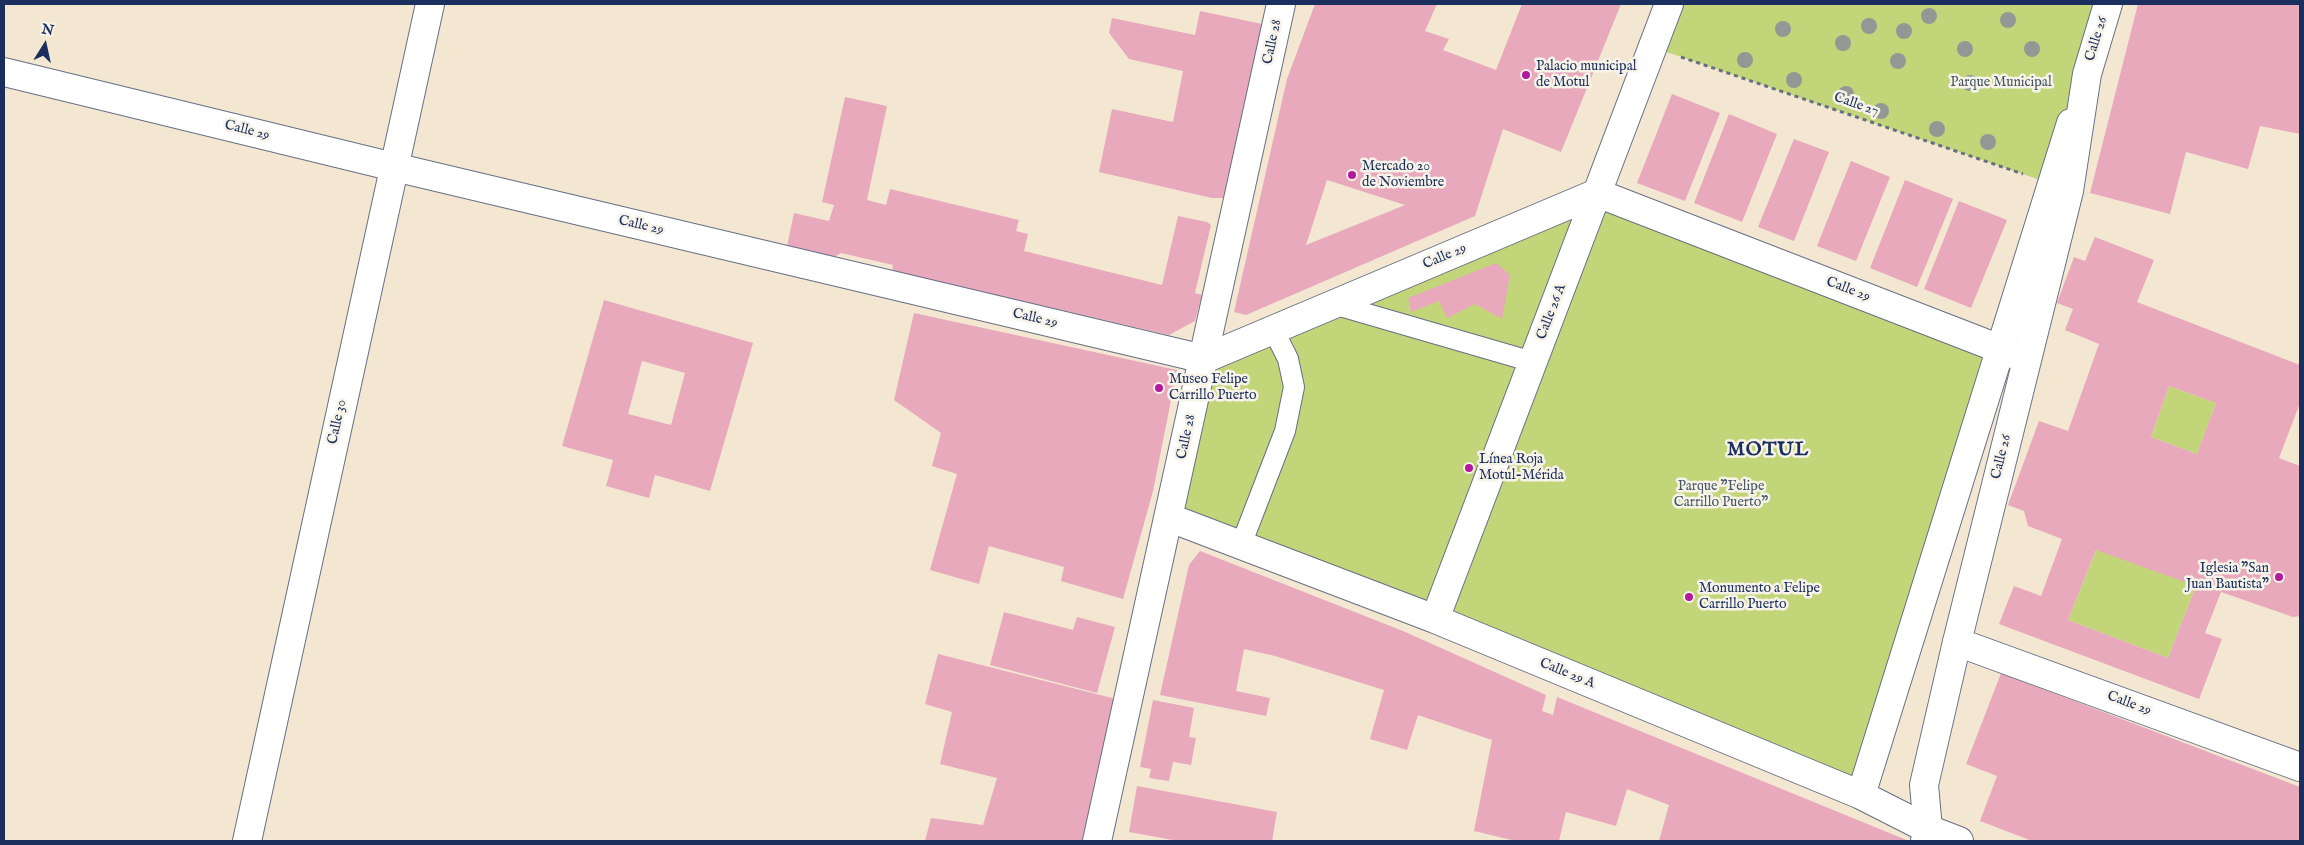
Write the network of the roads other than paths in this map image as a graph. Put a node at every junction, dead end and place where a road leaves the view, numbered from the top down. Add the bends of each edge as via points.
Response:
1 (430, 4) edge
2 (1281, 4) edge
3 (1669, 4) edge
4 (2108, 4) edge
5 (4, 72) edge
6 (2087, 74) junction
7 (394, 167) junction
8 (1597, 192) junction
9 (1333, 304) junction
10 (1273, 329) junction
11 (2001, 348) junction
12 (1204, 358) junction
13 (2026, 359) junction
14 (1533, 362) junction
15 (1170, 518) junction
16 (1241, 545) junction
17 (1435, 620) junction
18 (1957, 642) junction
19 (2300, 767) edge
20 (1861, 795) junction
21 (1926, 835) edge
22 (246, 841) edge
23 (1097, 841) edge
24 (1960, 841) edge

1 - 7 street, Calle 30
2 - 12 street, Calle 28
3 - 8 street, Calle 26 A
4 - 6 street, Calle 26
5 - 7 street, Calle 29
6 - 11 street, Calle 26
6 - 13 street, Calle 26 via 2069,191
7 - 12 street, Calle 29
7 - 22 street, Calle 30
8 - 9 street, Calle 29
8 - 11 street, Calle 29
8 - 14 street, Calle 26 A
9 - 10 street, Calle 29
9 - 14 lane
10 - 12 street, Calle 29
10 - 16 lane via 1288,359 1294,387 1285,432
11 - 13 street, Calle 29
11 - 20 street, Calle 26
12 - 15 street, Calle 28
13 - 18 street, Calle 26
14 - 17 street, Calle 26 A
15 - 16 street, Calle 29 A
15 - 23 street, Calle 28
16 - 17 street, Calle 29 A
17 - 20 street, Calle 29 A
18 - 19 street, Calle 29
18 - 21 street, Calle 26 via 1924,785
20 - 21 street, Calle 29 A
21 - 24 street, Calle 29 A

